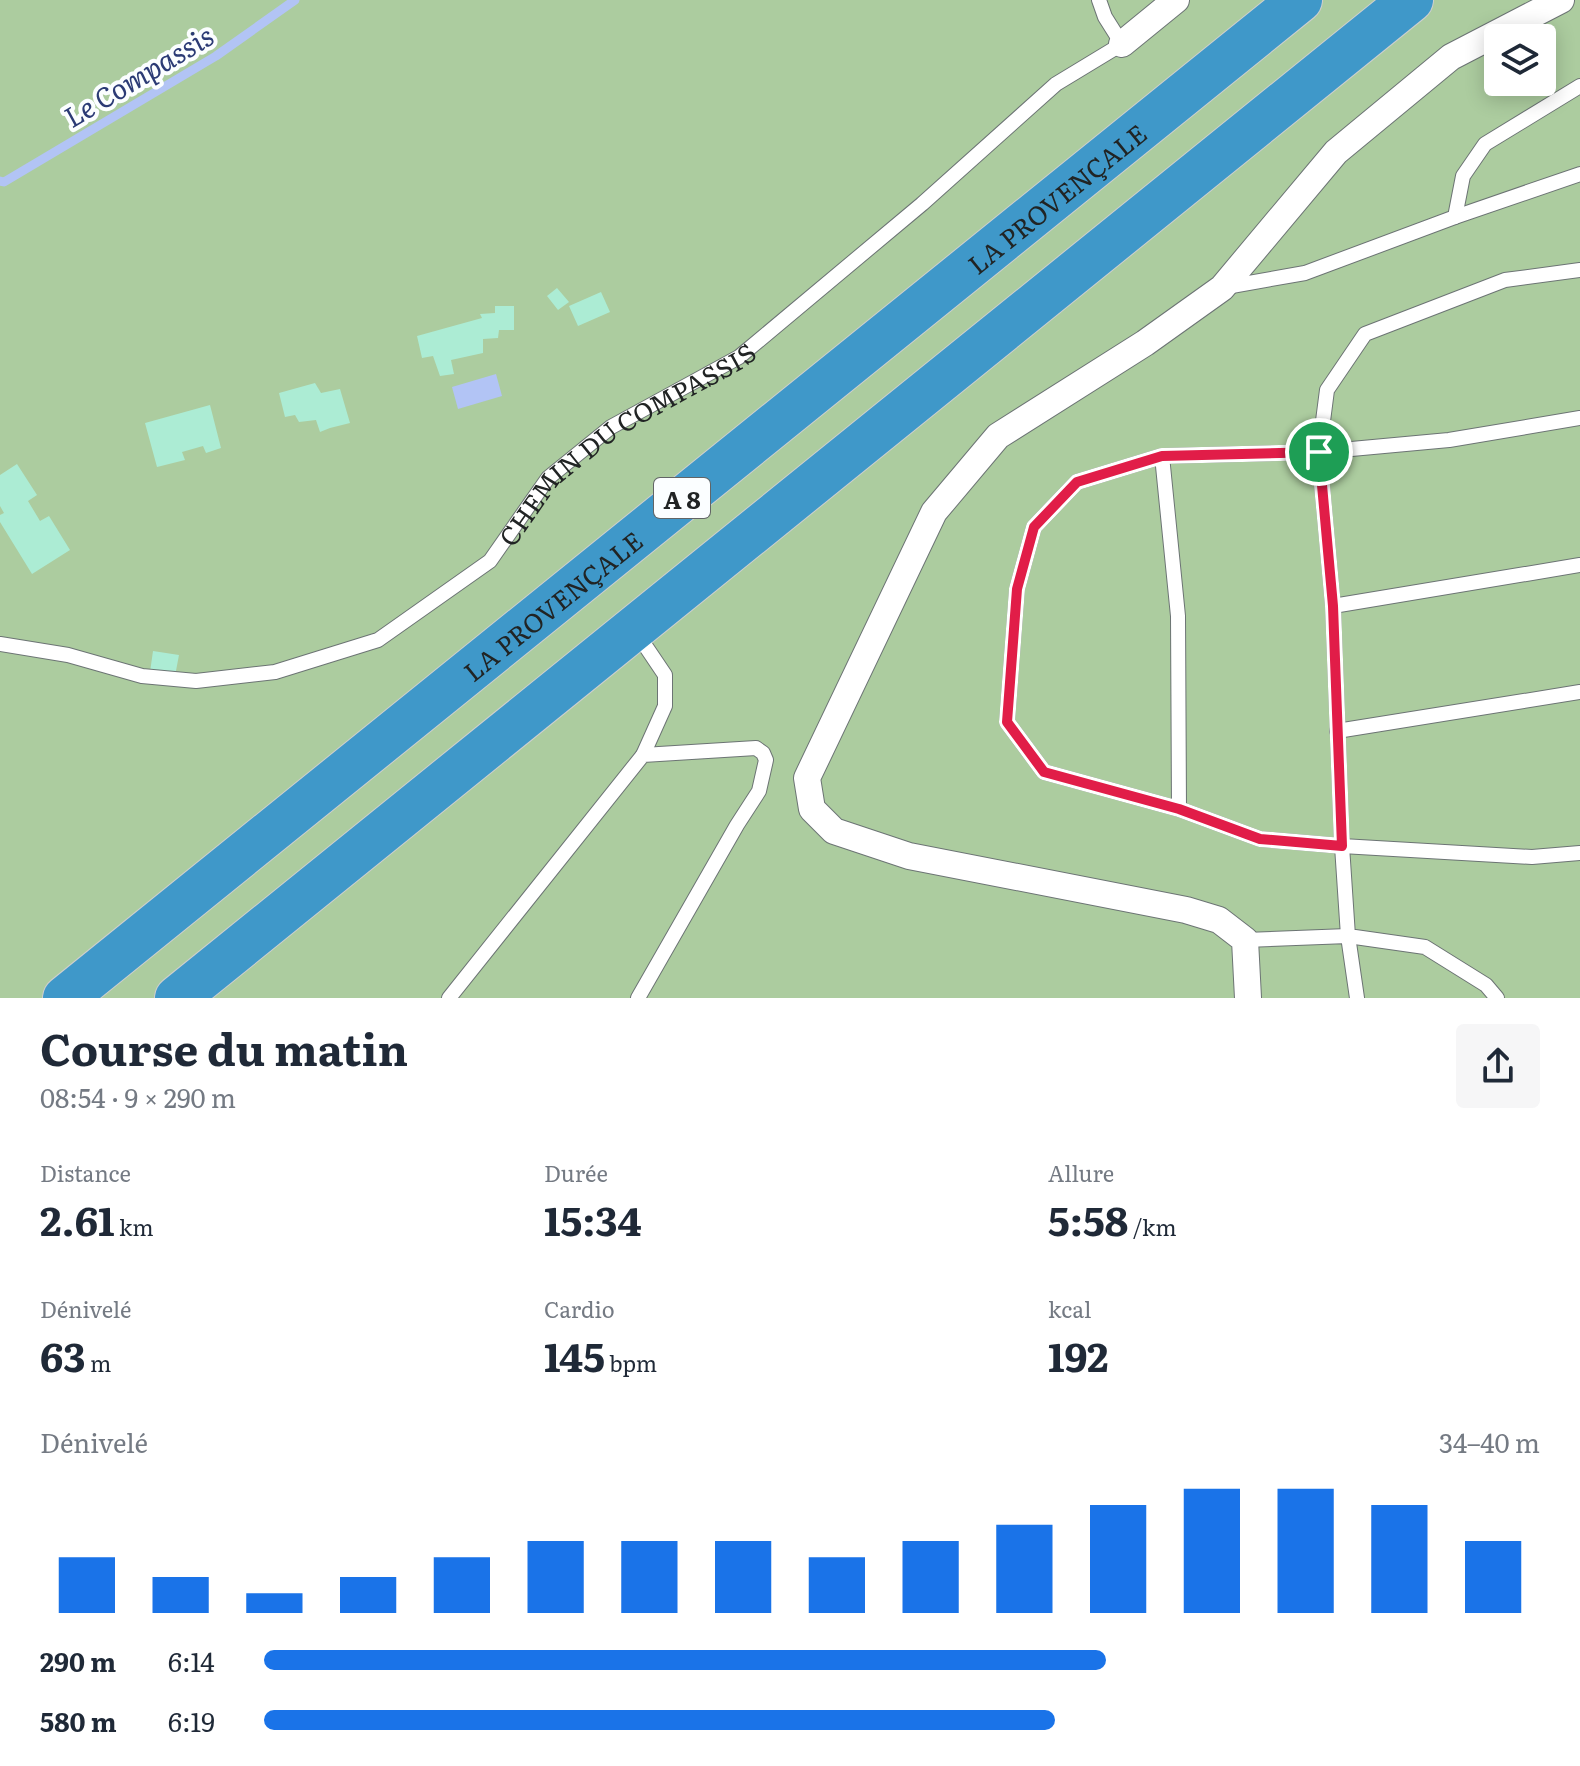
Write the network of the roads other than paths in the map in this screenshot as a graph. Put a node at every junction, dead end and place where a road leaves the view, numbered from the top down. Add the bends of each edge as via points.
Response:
1 (1099, 0) edge
2 (1176, 0) edge
3 (1300, 0) edge
4 (1411, 0) edge
5 (1561, 0) edge
6 (1122, 44) junction
7 (1580, 86) edge
8 (1580, 174) edge
9 (1455, 217) junction
10 (1580, 270) edge
11 (1222, 288) junction
12 (1580, 418) edge
13 (1319, 452) junction
14 (1162, 456) junction
15 (1580, 565) edge
16 (1333, 606) junction
17 (634, 628) junction
18 (0, 644) edge
19 (1580, 692) edge
20 (1337, 731) junction
21 (643, 755) junction
22 (1179, 809) junction
23 (1342, 846) junction
24 (1580, 853) edge
25 (1348, 936) junction
26 (1245, 940) junction
27 (65, 998) edge
28 (177, 998) edge
29 (449, 998) edge
30 (638, 998) edge
31 (1248, 998) edge
32 (1357, 998) edge
33 (1497, 998) edge

1 - 6 lane
2 - 6 street, CHEMIN DU COMPASSIS
3 - 27 highway, LA PROVENÇALE / A 8
4 - 17 highway, A 8
5 - 11 street via 1451,57 1336,152
6 - 18 lane, CHEMIN DU COMPASSIS via 1056,84 739,357 611,427 548,478 490,561 378,640 275,672 196,681 142,676 68,655
7 - 9 lane via 1485,144 1463,176
8 - 9 lane
9 - 11 lane via 1305,273
10 - 13 lane via 1505,280 1365,334 1327,390
11 - 26 street via 998,436 934,512 807,778 812,809 834,831 909,856 1186,910 1219,920
12 - 13 lane via 1449,440
13 - 14 lane
13 - 16 lane
14 - 22 lane via 1178,616
14 - 22 lane via 1077,482 1034,527 1017,589 1007,722 1044,772
15 - 16 lane
16 - 20 lane
17 - 21 lane via 665,675 665,706
17 - 28 highway, A 8
19 - 20 lane
20 - 23 lane
21 - 29 lane
21 - 30 lane via 756,748 766,760 759,791
22 - 23 lane via 1260,839
23 - 24 lane via 1532,857
23 - 25 lane
25 - 26 lane
25 - 32 lane
25 - 33 lane via 1425,947 1486,985
26 - 31 street

